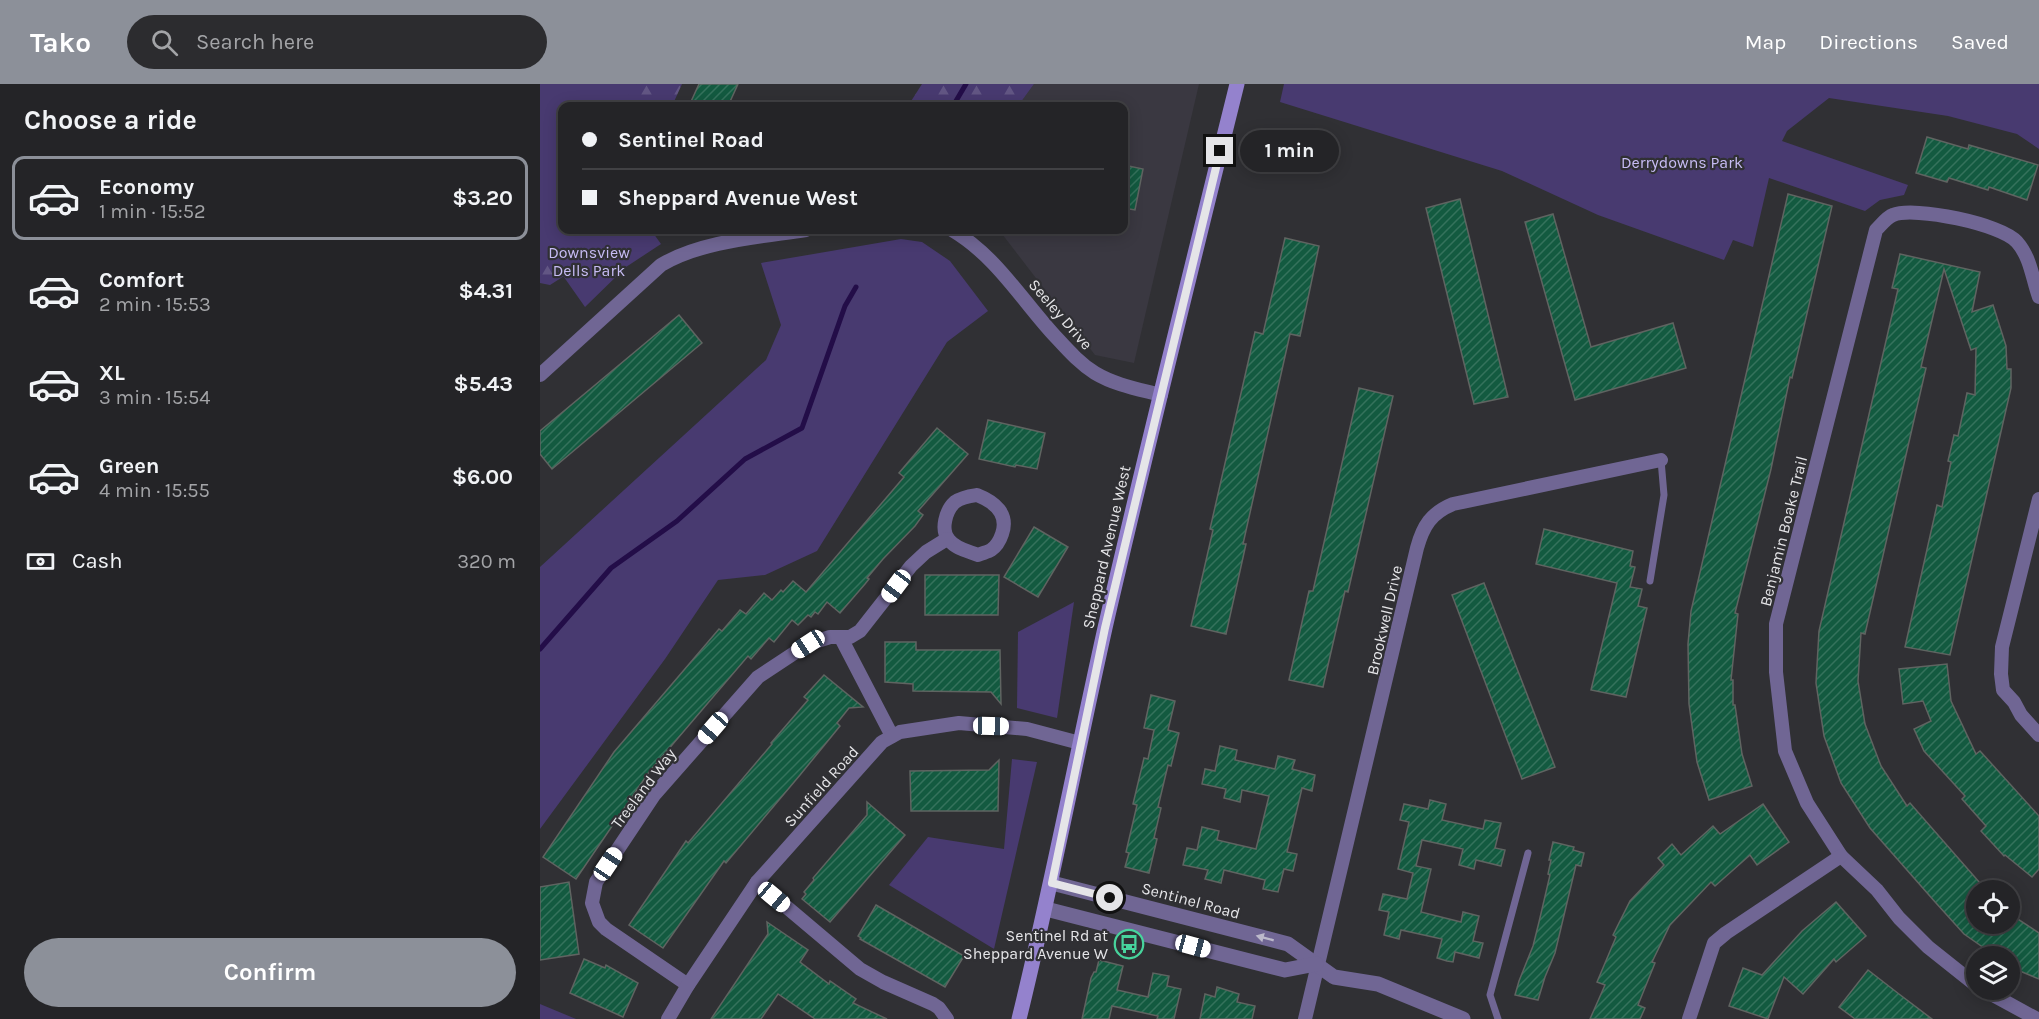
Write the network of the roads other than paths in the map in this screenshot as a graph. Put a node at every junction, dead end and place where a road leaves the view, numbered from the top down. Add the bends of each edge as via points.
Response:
1 (1237, 84) edge
2 (782, 234) edge
3 (959, 234) edge
4 (2039, 297) edge
5 (540, 375) edge
6 (1161, 394) junction
7 (1661, 460) joint
8 (2039, 499) edge
9 (2037, 519) edge
10 (947, 539) junction
11 (1650, 581) dead end
12 (841, 638) junction
13 (2039, 735) edge
14 (892, 736) junction
15 (1080, 743) junction
16 (1527, 853) dead end
17 (1840, 856) junction
18 (757, 882) junction
19 (1052, 883) junction
20 (1046, 909) junction
21 (1316, 964) junction
22 (1966, 977) edge
23 (688, 985) junction
24 (2002, 1000) edge
25 (668, 1019) edge
26 (947, 1019) edge
27 (1018, 1019) edge
28 (1305, 1019) edge
29 (1463, 1019) edge
30 (1498, 1019) edge
31 (1689, 1019) edge
32 (2037, 1019) edge

1 - 6 main road, Sheppard Avenue West
2 - 5 street via 709,246 676,256
3 - 6 street, Seeley Drive via 1002,271 1077,361 1108,380
4 - 17 street, Benjamin Boake Trail via 2028,259 2016,240 2005,233 1976,222 1920,212 1891,215 1876,230 1776,624 1776,672 1785,751 1807,803
6 - 15 main road, Sheppard Avenue West
7 - 11 lane via 1664,495
7 - 21 street, Brookwell Drive via 1453,504 1429,519 1422,530
8 - 9 street
9 - 13 street via 2002,647 2001,674 2003,690
10 - 10 street via 978,555 998,543 1004,519 990,500 968,496 948,510 944,525
10 - 12 street via 911,567 860,631
12 - 14 street
12 - 23 street, Treeland Way via 808,644 758,677 654,795 596,882 592,903 606,930
14 - 15 street, Sunfield Road via 959,723 1027,729
14 - 18 street, Sunfield Road via 882,742
15 - 19 main road, Sheppard Avenue West
16 - 30 lane via 1490,995
17 - 22 street, Benjamin Boake Trail via 1877,890 1920,939
17 - 31 street via 1714,943
18 - 23 street, Sunfield Road
18 - 26 street via 849,961 883,982 933,1004
19 - 20 main road, Sheppard Avenue West
21 -> 19 street, Sentinel Road via 1288,944
20 - 21 street via 1285,970
20 - 27 main road, Sheppard Avenue West
21 - 28 street, Brookwell Drive
21 - 29 street, Sentinel Road via 1334,977 1378,984
23 - 25 street, Sunfield Road
24 - 32 street

